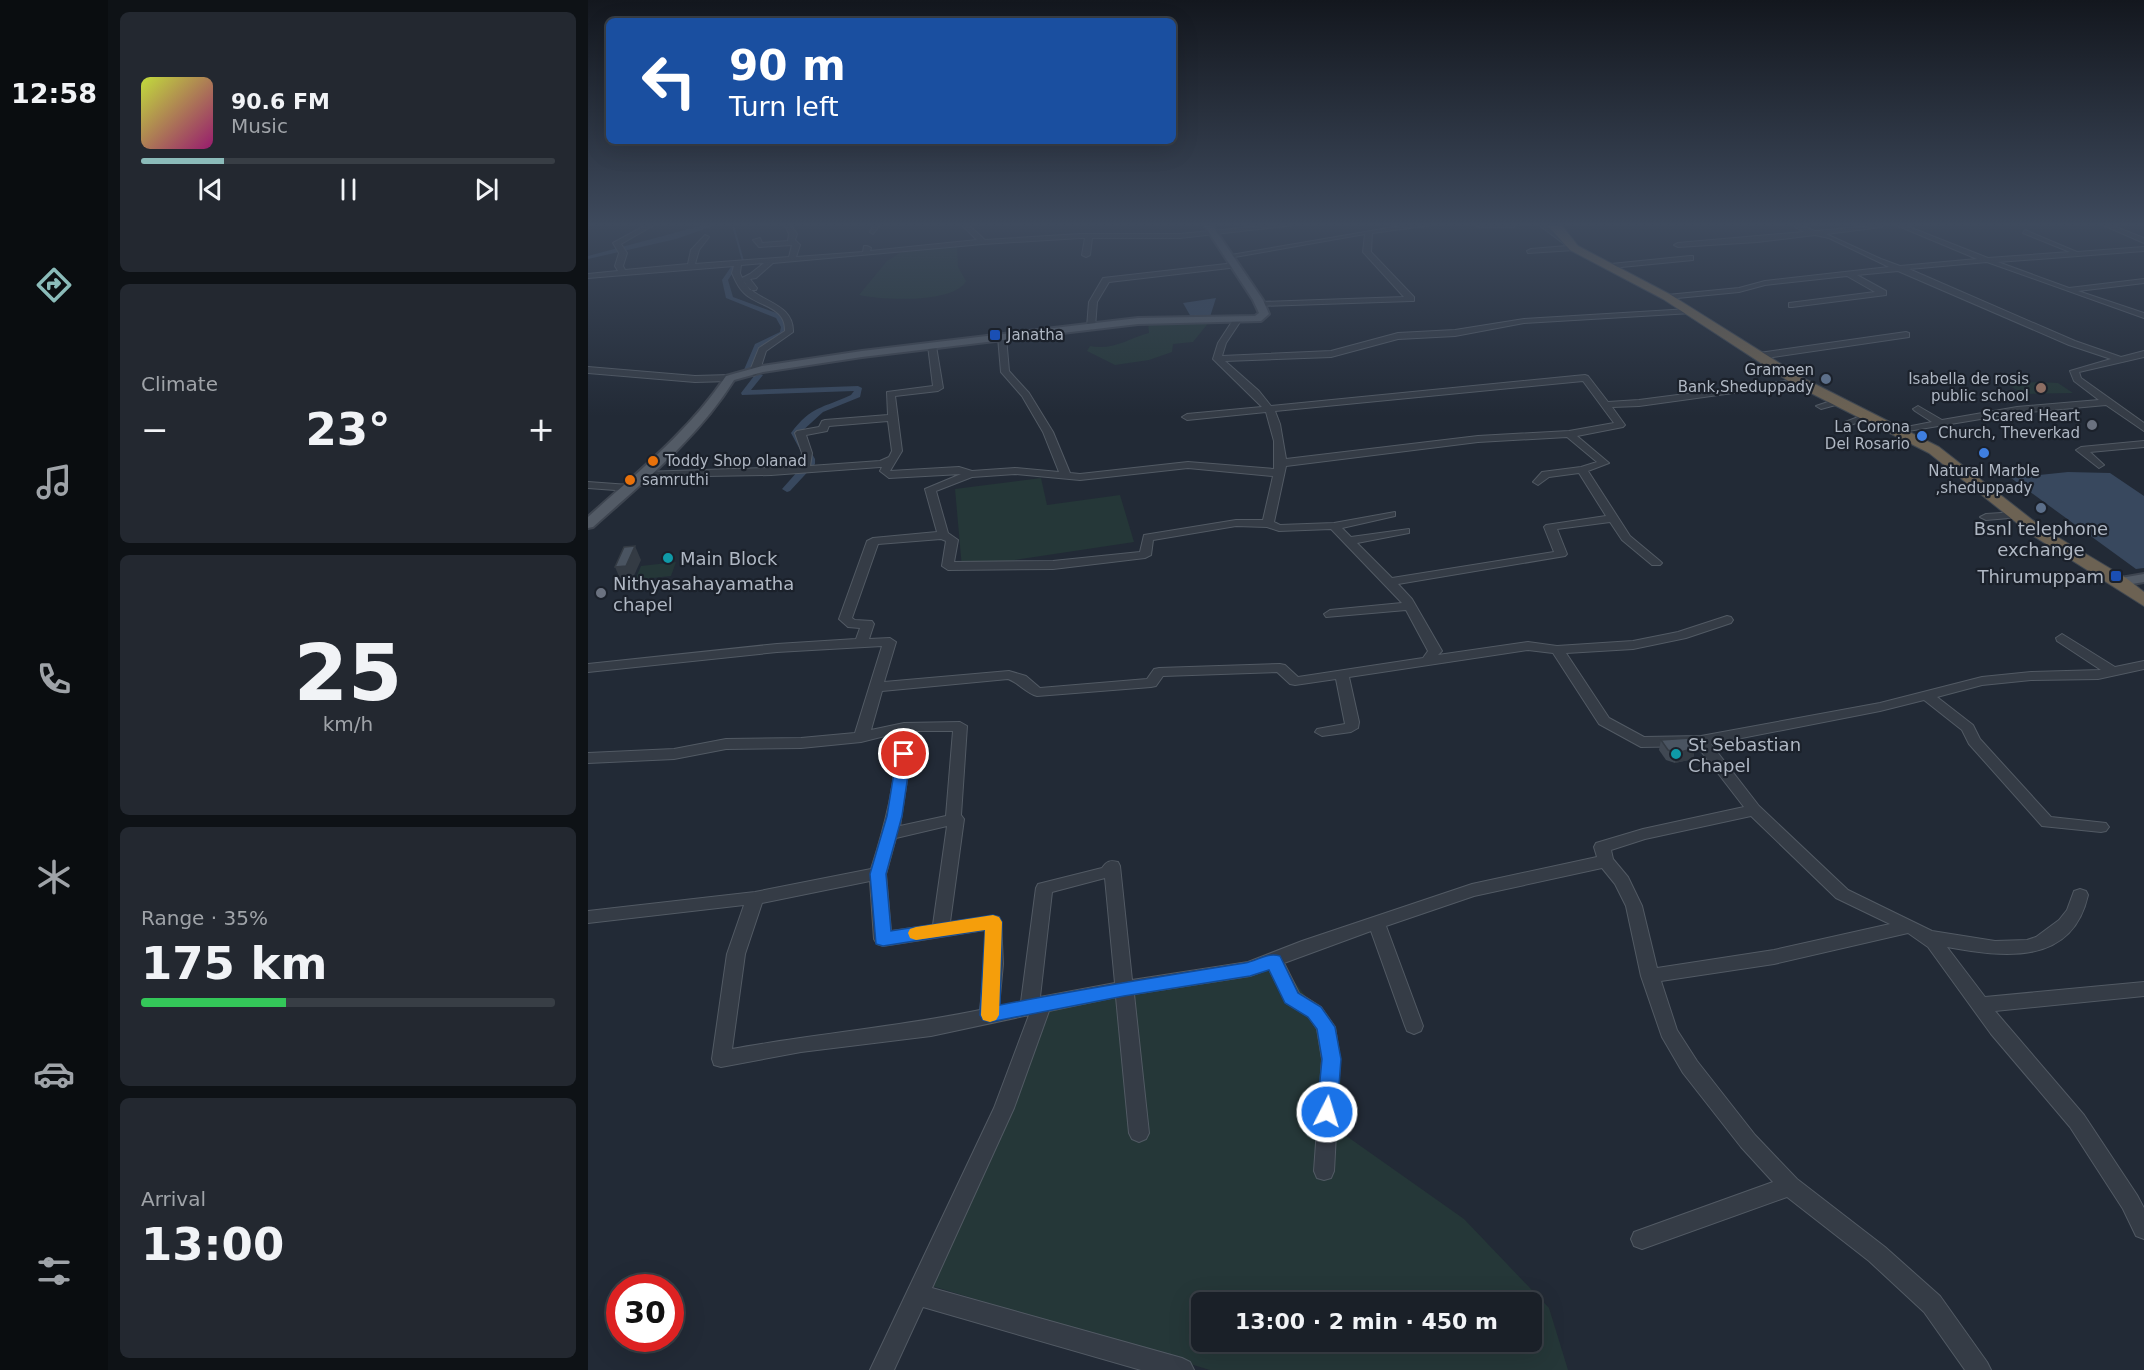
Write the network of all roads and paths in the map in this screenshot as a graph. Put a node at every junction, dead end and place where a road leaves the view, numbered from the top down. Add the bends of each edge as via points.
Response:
1 (746, 289) edge
2 (752, 289) edge
3 (1101, 289) edge
4 (1250, 289) edge
5 (1399, 289) edge
6 (1652, 289) edge
7 (1743, 289) edge
8 (1876, 289) edge
9 (1945, 289) edge
10 (2067, 289) edge
11 (749, 293) junction
12 (1667, 297) junction
13 (1260, 304) junction
14 (1792, 305) dead end
15 (1689, 311) junction
16 (2144, 316) edge
17 (1238, 319) junction
18 (1091, 327) junction
19 (1906, 335) dead end
20 (1002, 337) junction
21 (932, 346) junction
22 (2144, 354) edge
23 (1759, 356) junction
24 (1217, 359) junction
25 (2118, 360) junction
26 (588, 370) edge
27 (753, 373) junction
28 (730, 378) junction
29 (1798, 381) junction
30 (1840, 401) junction
31 (2107, 402) junction
32 (1605, 405) junction
33 (1821, 406) dead end
34 (1271, 409) junction
35 (1918, 409) dead end
36 (1869, 416) junction
37 (891, 417) junction
38 (1187, 417) dead end
39 (2139, 420) edge
40 (1850, 422) dead end
41 (1940, 423) junction
42 (2144, 428) edge
43 (1899, 431) junction
44 (1569, 434) junction
45 (2144, 444) edge
46 (881, 464) junction
47 (2099, 465) dead end
48 (1280, 468) junction
49 (804, 470) junction
50 (1582, 470) junction
51 (930, 472) junction
52 (646, 474) junction
53 (971, 474) junction
54 (1066, 476) junction
55 (1538, 482) dead end
56 (588, 485) edge
57 (629, 488) junction
58 (930, 489) junction
59 (1391, 514) dead end
60 (2017, 515) junction
61 (1986, 517) dead end
62 (1612, 518) junction
63 (588, 524) edge
64 (1268, 524) junction
65 (1334, 526) junction
66 (1405, 531) dead end
67 (943, 535) junction
68 (1349, 541) junction
69 (1656, 563) dead end
70 (2144, 578) edge
71 (1389, 582) junction
72 (2120, 582) junction
73 (2144, 601) edge
74 (1410, 606) junction
75 (1330, 614) dead end
76 (1727, 620) dead end
77 (2062, 638) dead end
78 (861, 642) junction
79 (1557, 651) junction
80 (1427, 661) junction
81 (2144, 665) edge
82 (588, 668) edge
83 (2114, 672) junction
84 (1342, 675) junction
85 (876, 687) junction
86 (1928, 696) junction
87 (904, 727) junction
88 (1322, 732) dead end
89 (861, 737) junction
90 (1701, 741) junction
91 (588, 758) edge
92 (1754, 810) junction
93 (953, 819) junction
94 (2101, 827) dead end
95 (889, 834) junction
96 (1606, 861) junction
97 (878, 874) junction
98 (2080, 895) dead end
99 (755, 898) junction
100 (588, 917) edge
101 (1376, 922) junction
102 (1909, 926) junction
103 (941, 929) junction
104 (1928, 937) junction
105 (1274, 961) junction
106 (1650, 976) junction
107 (1124, 988) junction
108 (2144, 989) edge
109 (1036, 1005) junction
110 (1981, 1005) junction
111 (990, 1015) junction
112 (1414, 1026) dead end
113 (1139, 1133) dead end
114 (1324, 1171) dead end
115 (1790, 1186) junction
116 (2144, 1229) edge
117 (1642, 1239) dead end
118 (918, 1295) junction
119 (882, 1370) edge
120 (1182, 1370) edge
121 (1979, 1370) edge

1 - 11 street
2 - 11 street
3 - 18 street via 1093,302
4 - 13 main road
5 - 13 street via 1411,299
6 - 12 highway
7 - 12 street
8 - 14 street via 1883,293
9 - 25 street
10 - 16 street
11 - 27 street via 786,314 790,325 789,332 762,350
12 - 15 highway
13 - 17 main road via 1264,314 1257,320
15 - 23 highway
15 - 24 street via 1524,321 1446,334 1406,335 1331,354
17 - 18 main road via 1138,321
17 - 24 street via 1222,343
18 - 20 main road
19 - 23 street
20 - 21 main road
20 - 54 street via 1005,372 1026,395 1048,432
21 - 27 main road
21 - 37 street via 938,388 890,394
22 - 25 street
23 - 29 highway
24 - 34 street
25 - 31 street via 2074,371 2078,379
26 - 28 street
27 - 28 main road
28 - 52 main road via 703,421
29 - 30 highway
29 - 32 street
30 - 33 street
30 - 36 highway
31 - 39 street
31 - 41 street via 2017,410
32 - 34 street via 1589,382 1577,377
32 - 44 street via 1620,425
34 - 38 street
34 - 48 street via 1279,436
35 - 41 street
36 - 40 street
36 - 43 highway
37 - 46 street via 897,450 893,459
37 - 49 street via 825,423 824,429 800,433 807,453
39 - 42 street
41 - 43 street
43 - 60 highway via 1934,450
44 - 48 street via 1478,439
44 - 50 street via 1604,463
45 - 47 street via 2081,450
46 - 49 street
46 - 51 street via 890,464 885,471 889,475
48 - 54 street via 1188,465 1114,475
48 - 64 street
49 - 52 street
50 - 55 street via 1546,474
50 - 62 street
51 - 53 street via 959,470
51 - 58 street
52 - 57 main road
53 - 54 street via 1015,471
53 - 58 street
56 - 57 street
57 - 63 main road
58 - 67 street
59 - 65 street
60 - 61 street
60 - 72 highway
62 - 69 street via 1626,538
62 - 71 street via 1550,527 1561,554
64 - 65 street via 1279,528
64 - 67 street via 1236,523 1148,537 1145,555 1036,566 948,566 952,540
65 - 68 street
66 - 68 street
67 - 78 street via 873,541 845,619 852,624 868,624
68 - 71 street
70 - 72 main road
71 - 74 street
72 - 73 highway
74 - 75 street
74 - 80 street via 1435,651
76 - 79 street via 1633,645
77 - 83 street
78 - 82 street
78 - 85 street via 890,642
79 - 80 street via 1528,646
79 - 90 street via 1604,722 1641,742
80 - 84 street
81 - 83 street
83 - 86 street via 1982,681
84 - 85 street via 1295,681 1280,668 1159,672 1151,683 1037,692 1009,675
84 - 88 street via 1351,728
85 - 89 street
86 - 90 street
86 - 94 street via 1968,728 1974,741 2047,822
87 - 89 street
87 - 93 street via 960,726
87 - 95 street via 904,754
89 - 91 street via 726,744 674,754
90 - 92 street
92 - 96 street via 1614,841 1602,847
92 - 102 street via 1842,894
93 - 95 street
93 - 103 street
95 - 97 street
96 - 101 street via 1472,890
96 - 106 street via 1622,881 1634,906
97 - 99 street
97 - 103 street via 883,939
98 - 104 street via 2077,909 2063,927 2034,947 2016,950
99 - 100 street
99 - 111 street via 736,954 721,1059 801,1044 931,1028
101 - 105 street
101 - 112 street
102 - 104 street
102 - 106 street via 1774,957
103 - 111 street via 993,922
104 - 110 street
105 - 107 street via 1250,969
105 - 114 street via 1292,998 1315,1012 1326,1027 1331,1059
106 - 115 street via 1669,1032 1690,1067 1748,1141
107 - 109 street
107 - 109 street via 1112,866 1107,872 1044,888
107 - 113 street
108 - 110 street
109 - 111 street
109 - 118 street via 1004,1108
110 - 116 street via 2077,1121
115 - 117 street
115 - 121 street via 1877,1254 1932,1304
118 - 119 street
118 - 120 street

